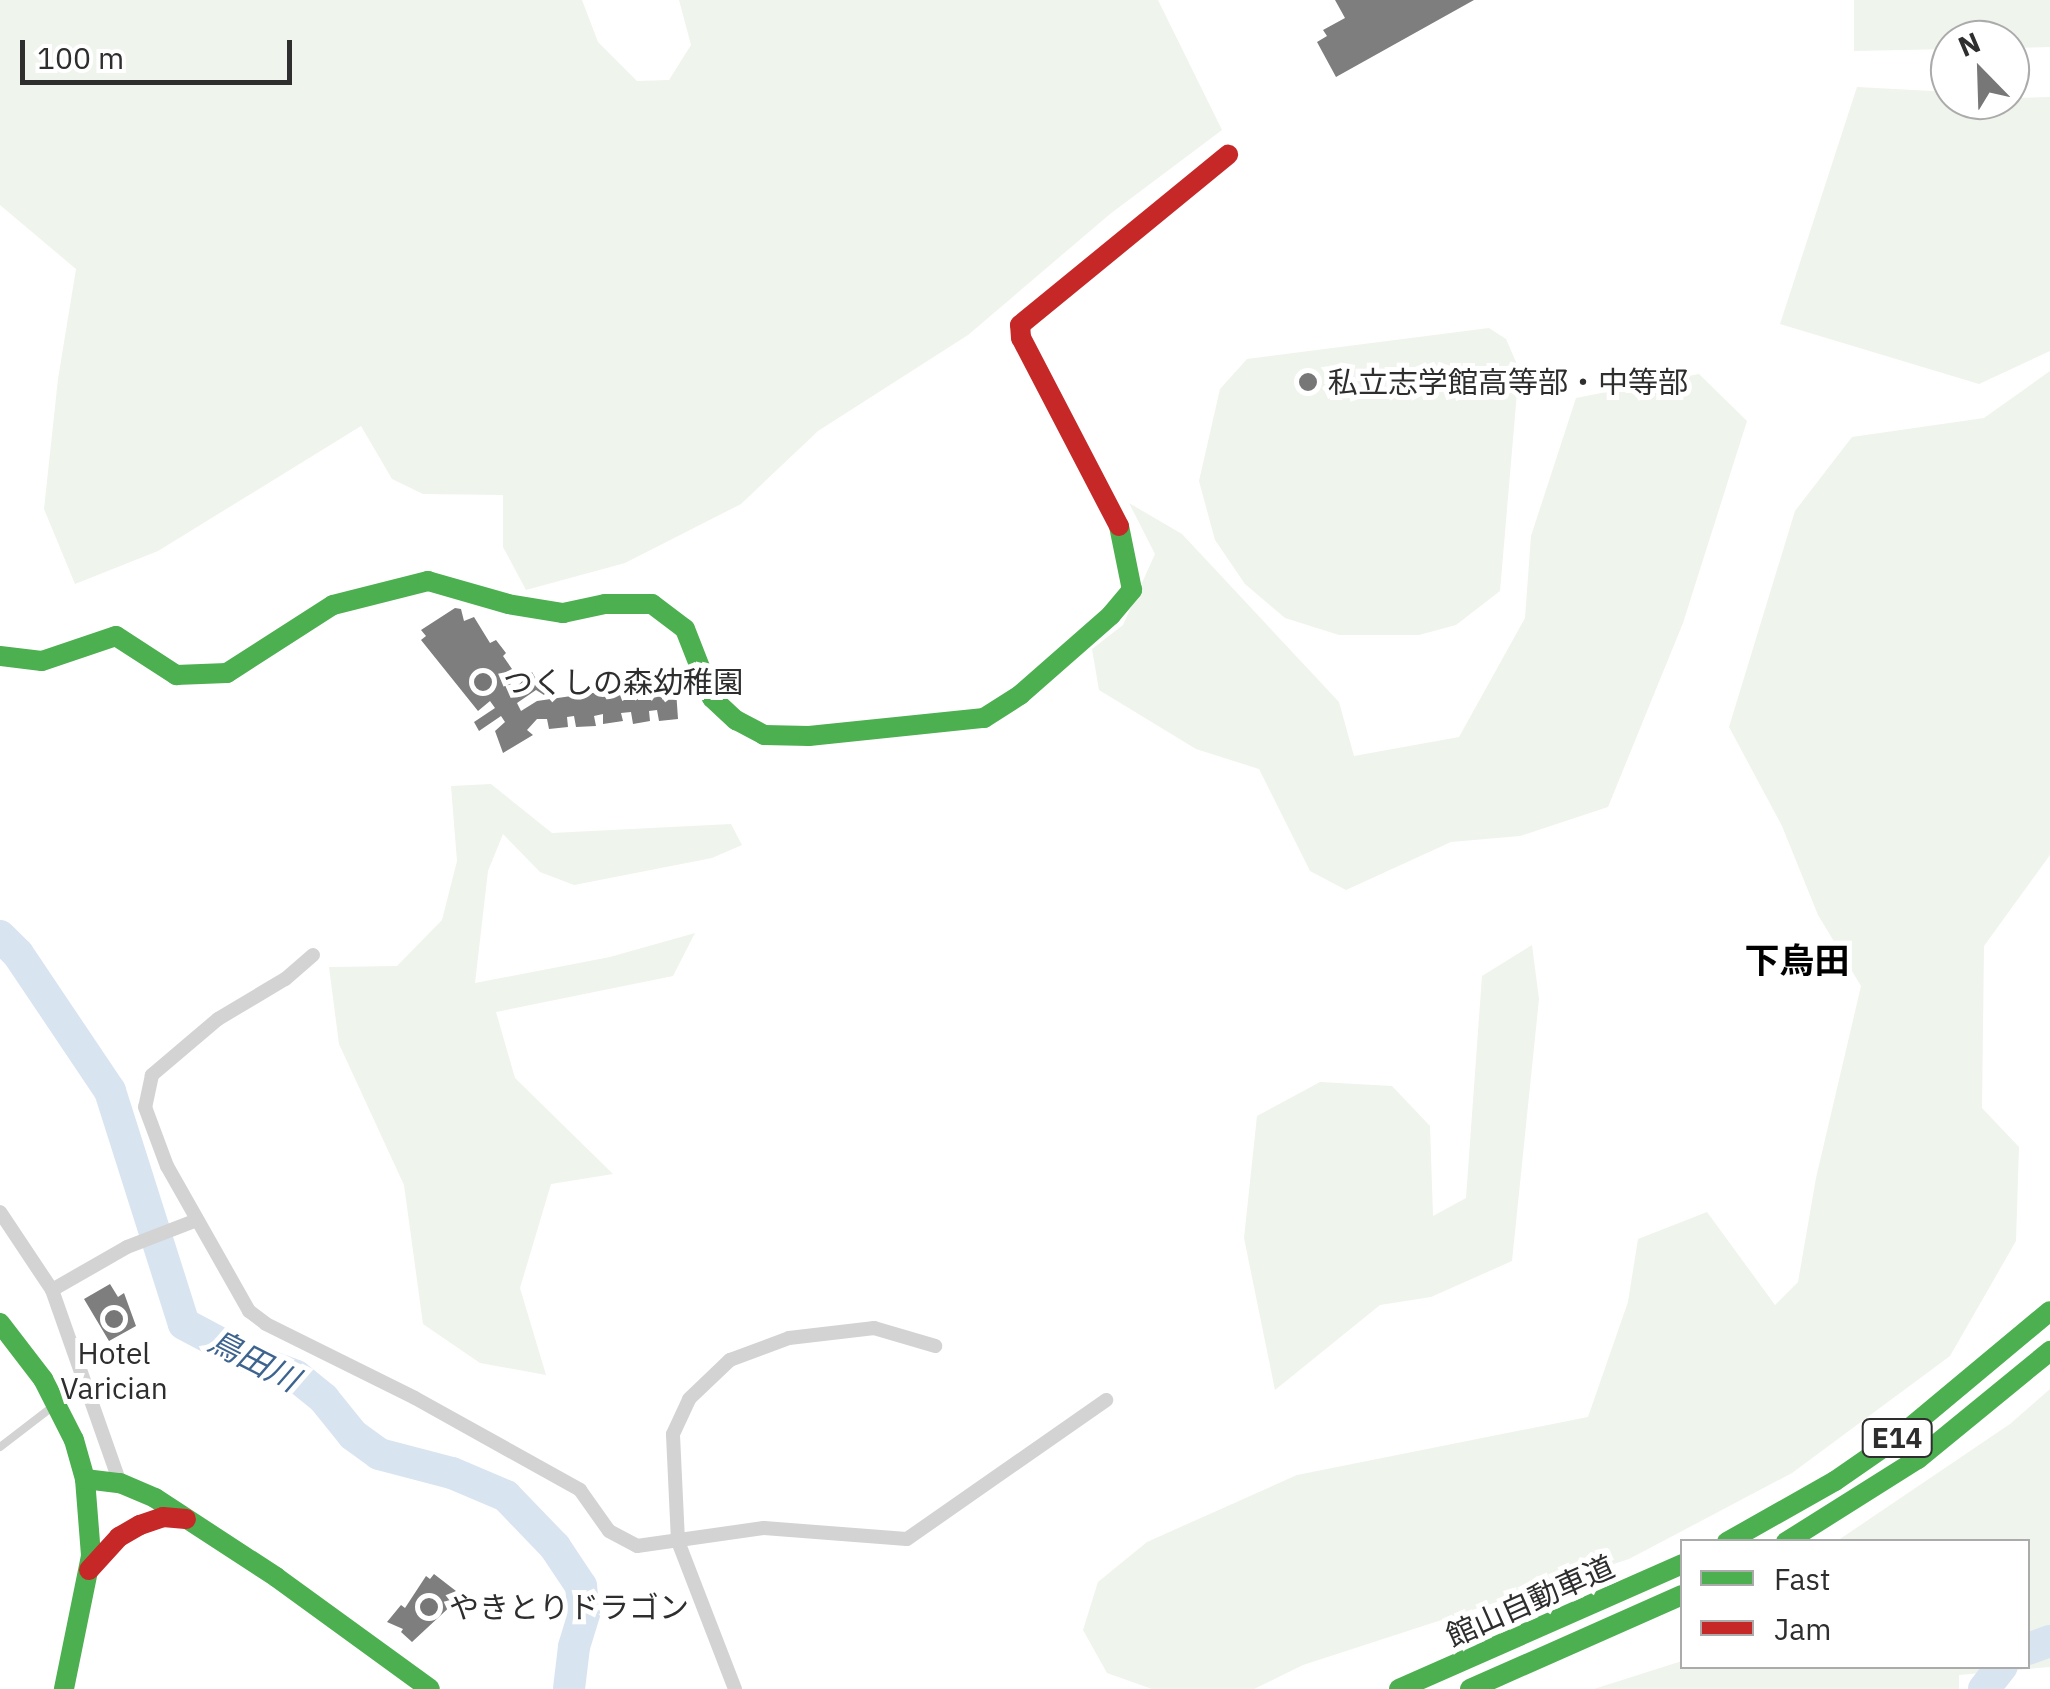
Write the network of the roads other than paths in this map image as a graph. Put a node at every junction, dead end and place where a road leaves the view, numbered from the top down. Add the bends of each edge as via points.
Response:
1 (1228, 155) dead end
2 (0, 656) edge
3 (313, 955) dead end
4 (0, 1212) edge
5 (191, 1221) junction
6 (52, 1290) junction
7 (2050, 1311) edge
8 (0, 1322) edge
9 (935, 1346) dead end
10 (2050, 1351) edge
11 (1106, 1400) dead end
12 (56, 1404) junction
13 (0, 1447) edge
14 (84, 1479) junction
15 (120, 1483) junction
16 (188, 1519) junction
17 (1732, 1539) edge
18 (1791, 1539) edge
19 (678, 1541) junction
20 (1680, 1565) edge
21 (89, 1570) junction
22 (1680, 1596) edge
23 (64, 1689) edge
24 (430, 1689) edge
25 (734, 1689) edge
26 (1400, 1689) edge
27 (1470, 1689) edge

1 - 2 main road via 1020,325 1124,534 1132,590 1072,649 984,718 764,735 712,698 684,630 652,604 563,613 428,581 333,605 227,672 176,675 116,636 42,661
3 - 5 street via 152,1075 145,1108
4 - 6 street
5 - 6 street via 127,1247
5 - 19 street via 249,1311 266,1324 580,1490 610,1531 637,1546
6 - 15 street
7 - 17 main road, E14 via 1900,1436
8 - 12 main road
9 - 19 street via 874,1328 790,1338 730,1360 690,1399 673,1434
10 - 18 main road, E14 via 1918,1459
11 - 19 street via 907,1539 764,1528
12 - 13 lane
12 - 14 main road
14 - 15 main road
14 - 21 main road
15 - 16 main road
16 - 21 main road via 140,1525
16 - 24 main road
19 - 25 street
20 - 26 main road, 館山自動車道
21 - 23 main road
22 - 27 main road, 館山自動車道

